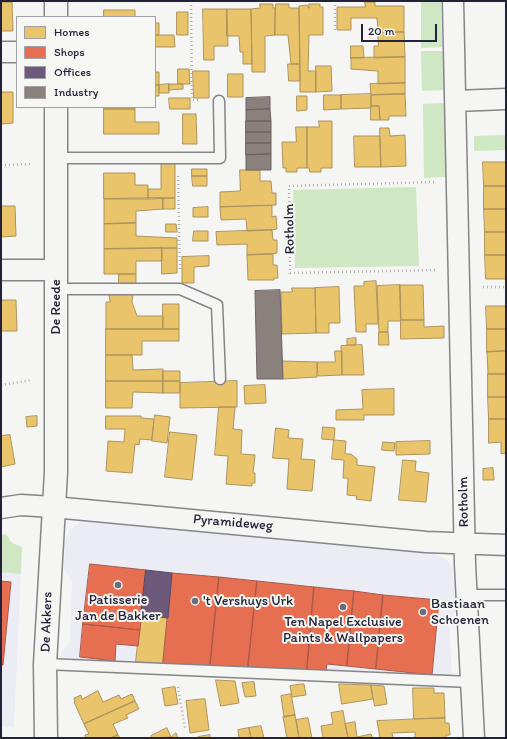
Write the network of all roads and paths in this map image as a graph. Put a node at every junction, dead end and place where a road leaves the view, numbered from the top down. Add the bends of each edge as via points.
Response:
1 (56, 1) edge
2 (190, 1) edge
3 (335, 1) edge
4 (453, 1) edge
5 (56, 16) edge
6 (335, 32) dead end
7 (1, 52) edge
8 (16, 52) edge
9 (506, 99) edge
10 (219, 101) joint
11 (456, 101) junction
12 (56, 108) edge
13 (177, 157) junction
14 (56, 158) junction
15 (30, 164) dead end
16 (1, 165) edge
17 (457, 181) junction
18 (1, 270) edge
19 (459, 270) junction
20 (52, 276) junction
21 (180, 289) junction
22 (220, 379) dead end
23 (32, 380) dead end
24 (1, 385) edge
25 (53, 506) junction
26 (1, 508) edge
27 (465, 543) junction
28 (506, 545) edge
29 (467, 595) junction
30 (506, 596) edge
31 (52, 664) junction
32 (175, 670) junction
33 (471, 682) junction
34 (185, 728) dead end
35 (46, 738) edge
36 (474, 738) edge

1 - 5 street
2 - 10 path via 192,100
3 - 6 path
4 - 11 street, Rotholm
7 - 8 street
9 - 11 street
10 - 13 lane via 220,158
11 - 17 street, Rotholm
12 - 14 street, De Reede
13 - 14 lane
13 - 21 path
14 - 20 street, De Reede
15 - 16 path
17 - 19 street, Rotholm
17 - 19 path, Rotholm via 289,186 290,273
18 - 20 street
19 - 27 street, Rotholm
20 - 21 lane
20 - 25 street, De Reede via 56,472
21 - 22 lane via 217,305
23 - 24 path
25 - 26 street, Pyramideweg via 21,504
25 - 27 street, Pyramideweg via 426,542
25 - 31 street, De Akkers
27 - 28 street, Pyramideweg
27 - 29 street
29 - 30 lane
29 - 33 street
31 - 32 lane
31 - 35 street, De Akkers
32 - 33 lane
32 - 34 path
33 - 36 street

